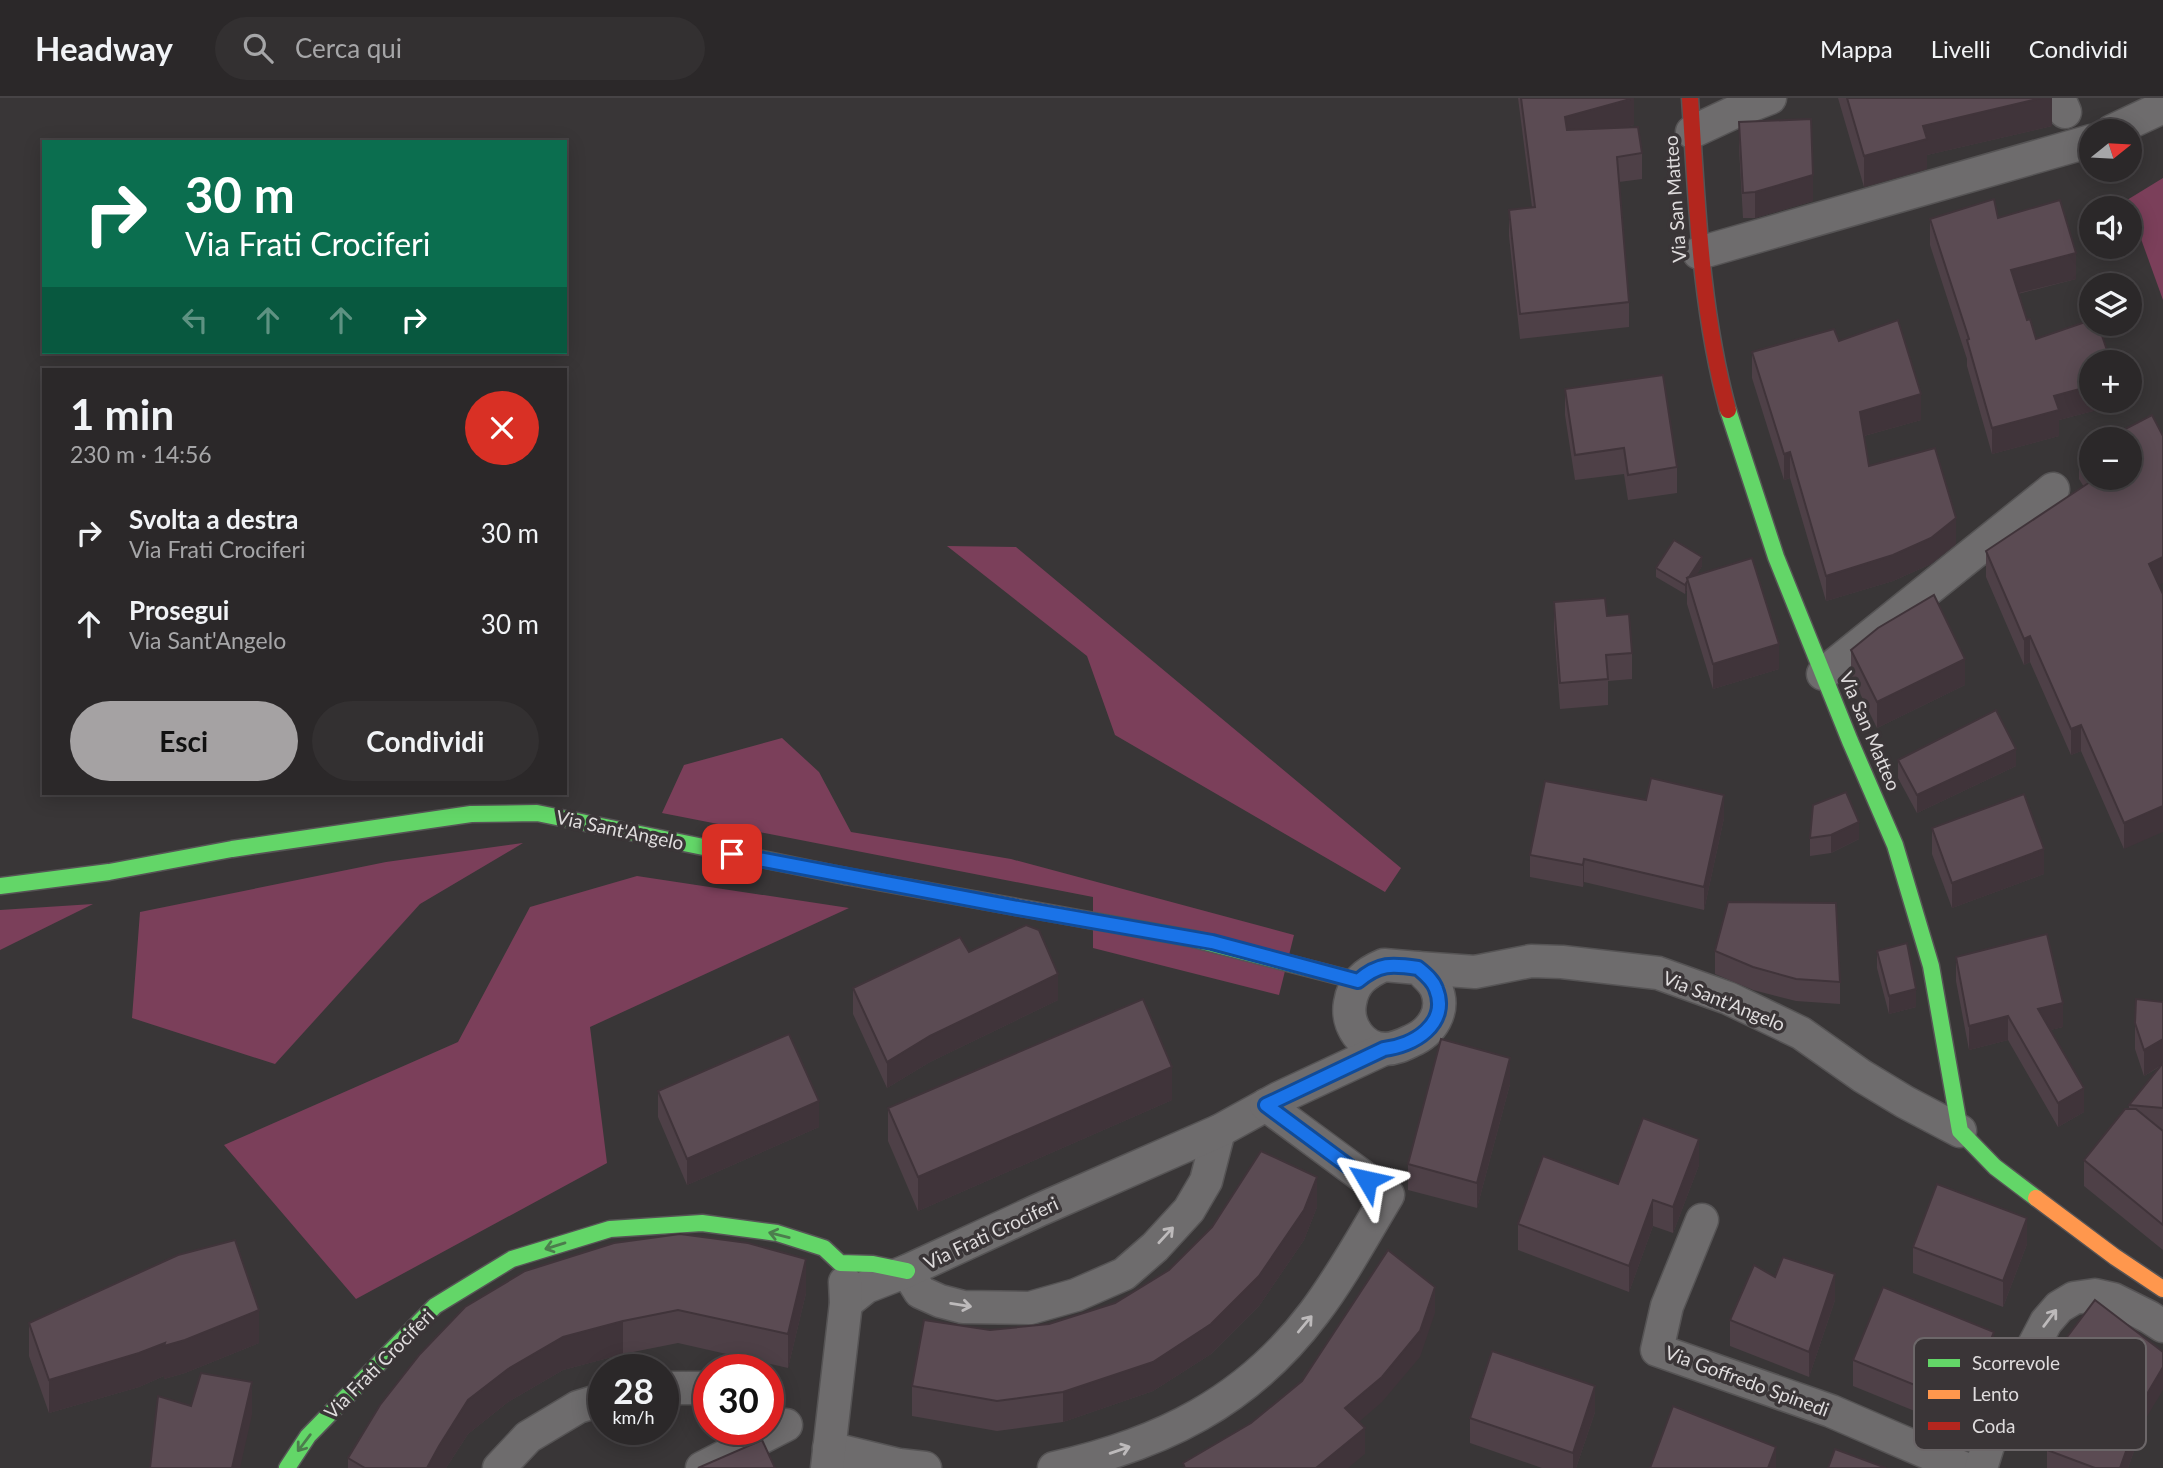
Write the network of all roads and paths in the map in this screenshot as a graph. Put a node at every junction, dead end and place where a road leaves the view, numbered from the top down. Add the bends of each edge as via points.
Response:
1 (1690, 98) edge
2 (1770, 98) edge
3 (2163, 107) edge
4 (2138, 119) edge
5 (1692, 132) junction
6 (2079, 144) edge
7 (1699, 253) junction
8 (2053, 489) dead end
9 (1823, 674) junction
10 (0, 886) edge
11 (1531, 961) junction
12 (1418, 968) junction
13 (1354, 994) junction
14 (1437, 1017) junction
15 (1384, 1049) junction
16 (1303, 1088) junction
17 (1266, 1105) junction
18 (1219, 1130) junction
19 (1960, 1131) junction
20 (1702, 1220) dead end
21 (840, 1263) junction
22 (908, 1271) junction
23 (2163, 1289) edge
24 (846, 1303) junction
25 (2163, 1326) edge
26 (2038, 1338) edge
27 (588, 1404) edge
28 (784, 1421) edge
29 (736, 1445) edge
30 (1914, 1447) edge
31 (829, 1450) edge
32 (1921, 1450) edge
33 (1987, 1450) edge
34 (287, 1468) edge
35 (499, 1468) edge
36 (702, 1468) edge
37 (925, 1468) edge
38 (1054, 1468) edge
39 (1963, 1468) edge
40 (1981, 1468) edge

1 - 5 street, Via San Matteo
2 - 5 street
3 - 4 street
5 - 7 street, Via San Matteo
6 - 7 street
7 - 9 street, Via San Matteo via 1717,366 1731,419 1768,534
8 - 9 street
9 - 19 street, Via San Matteo via 1895,845 1915,911 1939,1005
10 - 13 street, Via Sant'Angelo via 471,814 537,813 782,864 1212,942
11 - 12 street, Via Sant'Angelo via 1475,972
11 - 14 street via 1484,982
11 - 19 street, Via Sant'Angelo via 1658,973 1728,998 1801,1033 1873,1083
12 - 13 street, Via Sant'Angelo via 1384,965 1370,971
12 - 14 street via 1436,988
13 - 15 street via 1350,1020 1355,1032 1363,1041
13 - 16 street via 1332,1052
14 - 15 street via 1416,1039
15 - 16 street, Via Frati Crociferi
16 - 17 street, Via Frati Crociferi
17 - 18 street, Via Frati Crociferi
38 -> 17 street via 1182,1426 1231,1396 1281,1353 1314,1313 1388,1195
18 - 22 street, Via Frati Crociferi
22 -> 18 street via 920,1292 940,1301 963,1307 1019,1308 1076,1295 1124,1274 1189,1210 1206,1181
19 - 23 street via 2013,1182
20 - 30 street, Via Goffredo Spinedi via 1667,1306 1657,1350 1831,1411
21 - 22 street, Via Frati Crociferi
21 - 24 street
21 -> 34 street, Via Frati Crociferi via 824,1248 777,1233 702,1223 610,1229 512,1259 435,1306 308,1436
22 - 24 street via 866,1287
24 - 31 street
26 -> 25 street via 2059,1307 2074,1298 2095,1295 2113,1299
27 - 35 street via 528,1437
28 - 31 street
29 - 36 street
31 - 37 street
32 - 39 street, Via Goffredo Spinedi
40 -> 33 street

